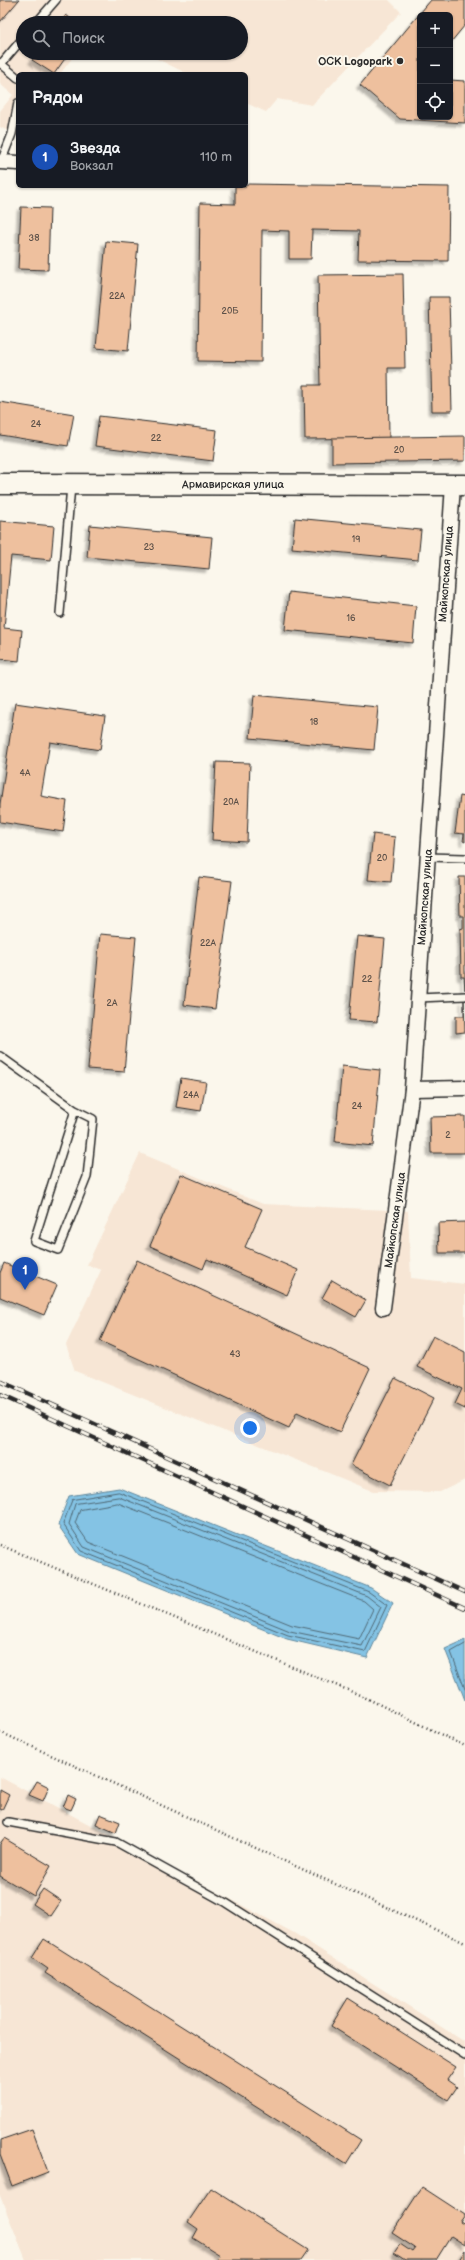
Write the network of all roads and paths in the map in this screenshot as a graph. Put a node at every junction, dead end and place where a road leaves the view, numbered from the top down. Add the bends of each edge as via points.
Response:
1 (56, 0) edge
2 (42, 16) edge
3 (16, 46) edge
4 (1, 63) edge
5 (16, 76) edge
6 (16, 113) edge
7 (16, 163) edge
8 (0, 165) edge
9 (0, 484) edge
10 (72, 484) junction
11 (459, 485) edge
12 (60, 613) dead end
13 (427, 857) junction
14 (465, 858) edge
15 (465, 996) edge
16 (418, 998) junction
17 (0, 1056) edge
18 (465, 1088) edge
19 (412, 1089) junction
20 (75, 1110) junction
21 (383, 1308) dead end
22 (0, 1545) edge
23 (0, 1732) edge
24 (465, 1746) edge
25 (8, 1822) dead end
26 (465, 1943) edge
27 (465, 2055) edge

1 - 2 lane
3 - 4 lane
4 - 5 lane
6 - 8 lane via 12,134
7 - 8 street
9 - 10 main road, Армавирская улица
10 - 11 main road, Армавирская улица
10 - 12 lane
11 - 13 street, Майкопская улица
13 - 14 lane
13 - 16 street, Майкопская улица
15 - 16 lane
16 - 19 street, Майкопская улица
17 - 20 lane
18 - 19 street
19 - 21 street, Майкопская улица
20 - 20 lane via 93,1119 87,1177 58,1250 34,1241
22 - 24 path via 362,1696
23 - 26 path
25 - 27 lane via 116,1842 226,1903

